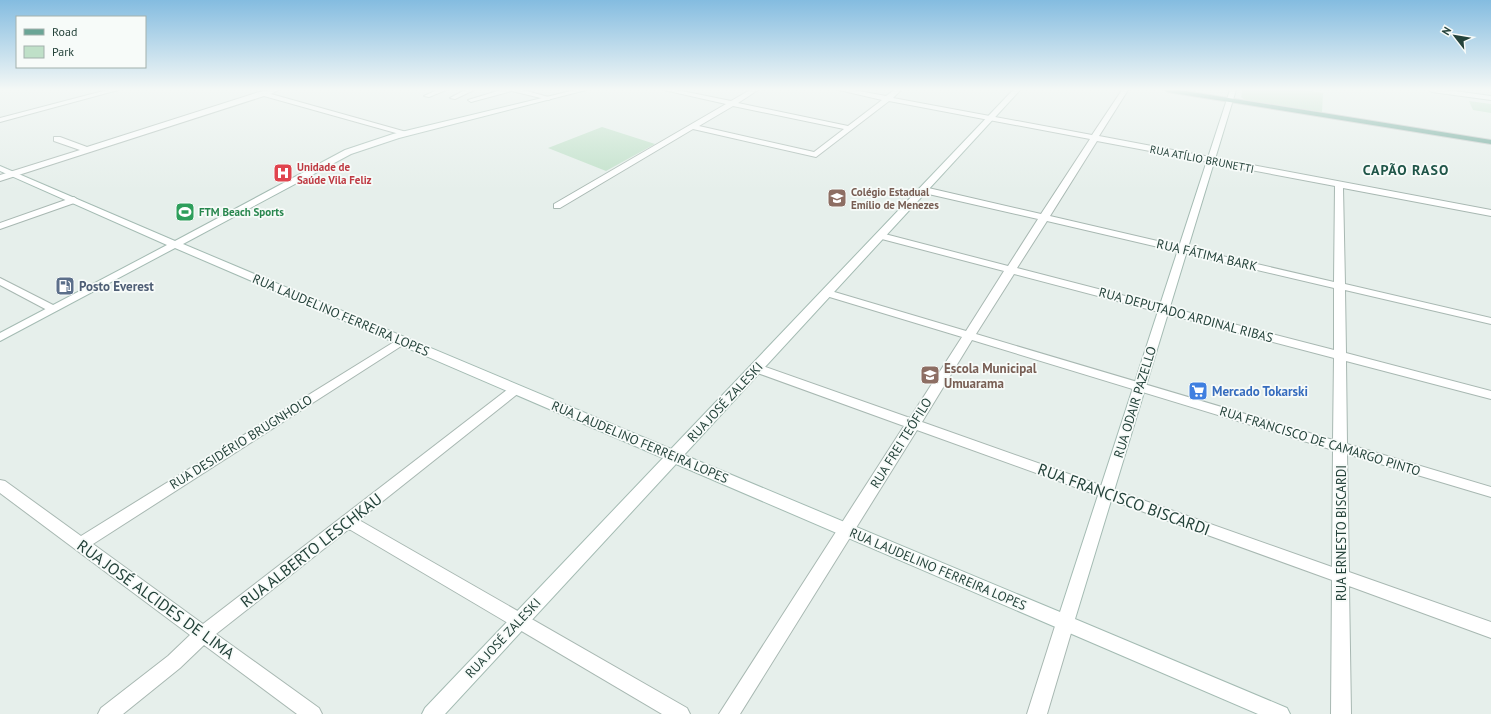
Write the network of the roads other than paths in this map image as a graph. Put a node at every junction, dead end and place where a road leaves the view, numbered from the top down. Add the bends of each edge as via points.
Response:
1 (171, 123) edge
2 (371, 123) edge
3 (446, 123) edge
4 (698, 123) edge
5 (826, 123) edge
6 (855, 123) edge
7 (986, 123) edge
8 (1012, 123) edge
9 (1104, 123) edge
10 (1222, 123) edge
11 (1388, 123) edge
12 (693, 126) junction
13 (849, 128) junction
14 (406, 133) junction
15 (57, 139) dead end
16 (1094, 139) junction
17 (1491, 142) edge
18 (87, 150) junction
19 (1211, 161) junction
20 (0, 168) edge
21 (14, 174) junction
22 (0, 178) edge
23 (1339, 185) junction
24 (924, 190) junction
25 (74, 200) junction
26 (557, 206) dead end
27 (1489, 213) edge
28 (1044, 217) junction
29 (1491, 224) edge
30 (0, 226) edge
31 (881, 236) junction
32 (174, 244) junction
33 (1183, 250) junction
34 (1011, 270) junction
35 (0, 281) edge
36 (1340, 286) junction
37 (827, 293) junction
38 (53, 309) junction
39 (1164, 310) junction
40 (1491, 321) edge
41 (0, 331) edge
42 (969, 335) junction
43 (0, 338) edge
44 (402, 341) junction
45 (1340, 356) junction
46 (756, 368) junction
47 (1140, 386) junction
48 (516, 389) junction
49 (1491, 395) edge
50 (913, 424) junction
51 (1340, 447) junction
52 (674, 456) junction
53 (0, 485) edge
54 (1491, 492) edge
55 (1106, 493) junction
56 (348, 521) junction
57 (846, 530) junction
58 (81, 544) junction
59 (1341, 576) junction
60 (519, 621) junction
61 (1065, 623) junction
62 (1491, 630) edge
63 (203, 634) junction
64 (108, 714) edge
65 (312, 714) edge
66 (432, 714) edge
67 (680, 714) edge
68 (729, 714) edge
69 (1037, 714) edge
70 (1280, 714) edge
71 (1341, 714) edge

1 - 18 street
2 - 14 street
3 - 14 street
4 - 12 street
5 - 13 street
6 - 13 street
7 - 24 street, RUA JOSÉ ZALESKI
8 - 16 street, RUA ATÍLIO BRUNETTI
9 - 16 street, RUA FREI TEÓFILO
10 - 19 street, RUA ODAIR PAZELLO
11 - 17 main road
12 - 13 street via 816,154
12 - 26 street
14 - 32 street via 374,142 337,157
15 - 18 street
16 - 19 street, RUA ATÍLIO BRUNETTI
16 - 28 street, RUA FREI TEÓFILO
18 - 21 street
19 - 23 street, RUA ATÍLIO BRUNETTI
19 - 33 street, RUA ODAIR PAZELLO
20 - 21 street, RUA LAUDELINO FERREIRA LOPES
21 - 22 street
21 - 25 street, RUA LAUDELINO FERREIRA LOPES
23 - 27 street, RUA ATÍLIO BRUNETTI
23 - 36 street, RUA ERNESTO BISCARDI
24 - 28 street, RUA FÁTIMA BARK
24 - 31 street, RUA JOSÉ ZALESKI
25 - 30 street
25 - 32 street, RUA LAUDELINO FERREIRA LOPES
27 - 29 street
28 - 33 street, RUA FÁTIMA BARK
28 - 34 street, RUA FREI TEÓFILO
31 - 34 street, RUA DEPUTADO ARDINAL RIBAS
31 - 37 street, RUA JOSÉ ZALESKI
32 - 38 street
32 - 44 street, RUA LAUDELINO FERREIRA LOPES
33 - 36 street, RUA FÁTIMA BARK
33 - 39 street, RUA ODAIR PAZELLO
34 - 39 street, RUA DEPUTADO ARDINAL RIBAS
34 - 42 street, RUA FREI TEÓFILO
35 - 38 street
36 - 40 street, RUA FÁTIMA BARK
36 - 45 street, RUA ERNESTO BISCARDI
37 - 42 street, RUA FRANCISCO DE CAMARGO PINTO
37 - 46 street, RUA JOSÉ ZALESKI
38 - 41 street
38 - 43 street
39 - 45 street, RUA DEPUTADO ARDINAL RIBAS
39 - 47 street, RUA ODAIR PAZELLO
42 - 47 street, RUA FRANCISCO DE CAMARGO PINTO
42 - 50 street, RUA FREI TEÓFILO
44 - 48 street, RUA LAUDELINO FERREIRA LOPES
44 - 58 street, RUA DESIDÉRIO BRUGNHOLO
45 - 49 street, RUA DEPUTADO ARDINAL RIBAS
45 - 51 street, RUA ERNESTO BISCARDI
46 - 50 street, RUA FRANCISCO BISCARDI
46 - 52 street, RUA JOSÉ ZALESKI
47 - 51 street, RUA FRANCISCO DE CAMARGO PINTO
47 - 55 street, RUA ODAIR PAZELLO
48 - 52 street, RUA LAUDELINO FERREIRA LOPES
48 - 56 street, RUA ALBERTO LESCHKAU
50 - 55 street, RUA FRANCISCO BISCARDI
50 - 57 street, RUA FREI TEÓFILO
51 - 54 street, RUA FRANCISCO DE CAMARGO PINTO
51 - 59 street, RUA ERNESTO BISCARDI
52 - 57 street, RUA LAUDELINO FERREIRA LOPES
52 - 60 street, RUA JOSÉ ZALESKI
53 - 58 street, RUA JOSÉ ALCIDES DE LIMA
55 - 59 street, RUA FRANCISCO BISCARDI
55 - 61 street, RUA ODAIR PAZELLO
56 - 60 street
56 - 63 street, RUA ALBERTO LESCHKAU
57 - 61 street, RUA LAUDELINO FERREIRA LOPES
57 - 68 street, RUA FREI TEÓFILO
58 - 63 street, RUA JOSÉ ALCIDES DE LIMA
59 - 62 street, RUA FRANCISCO BISCARDI
59 - 71 street, RUA ERNESTO BISCARDI
60 - 66 street, RUA JOSÉ ZALESKI
60 - 67 street
61 - 69 street, RUA ODAIR PAZELLO
61 - 70 street, RUA LAUDELINO FERREIRA LOPES
63 - 64 street, RUA ALBERTO LESCHKAU via 174,662
63 - 65 street, RUA JOSÉ ALCIDES DE LIMA

